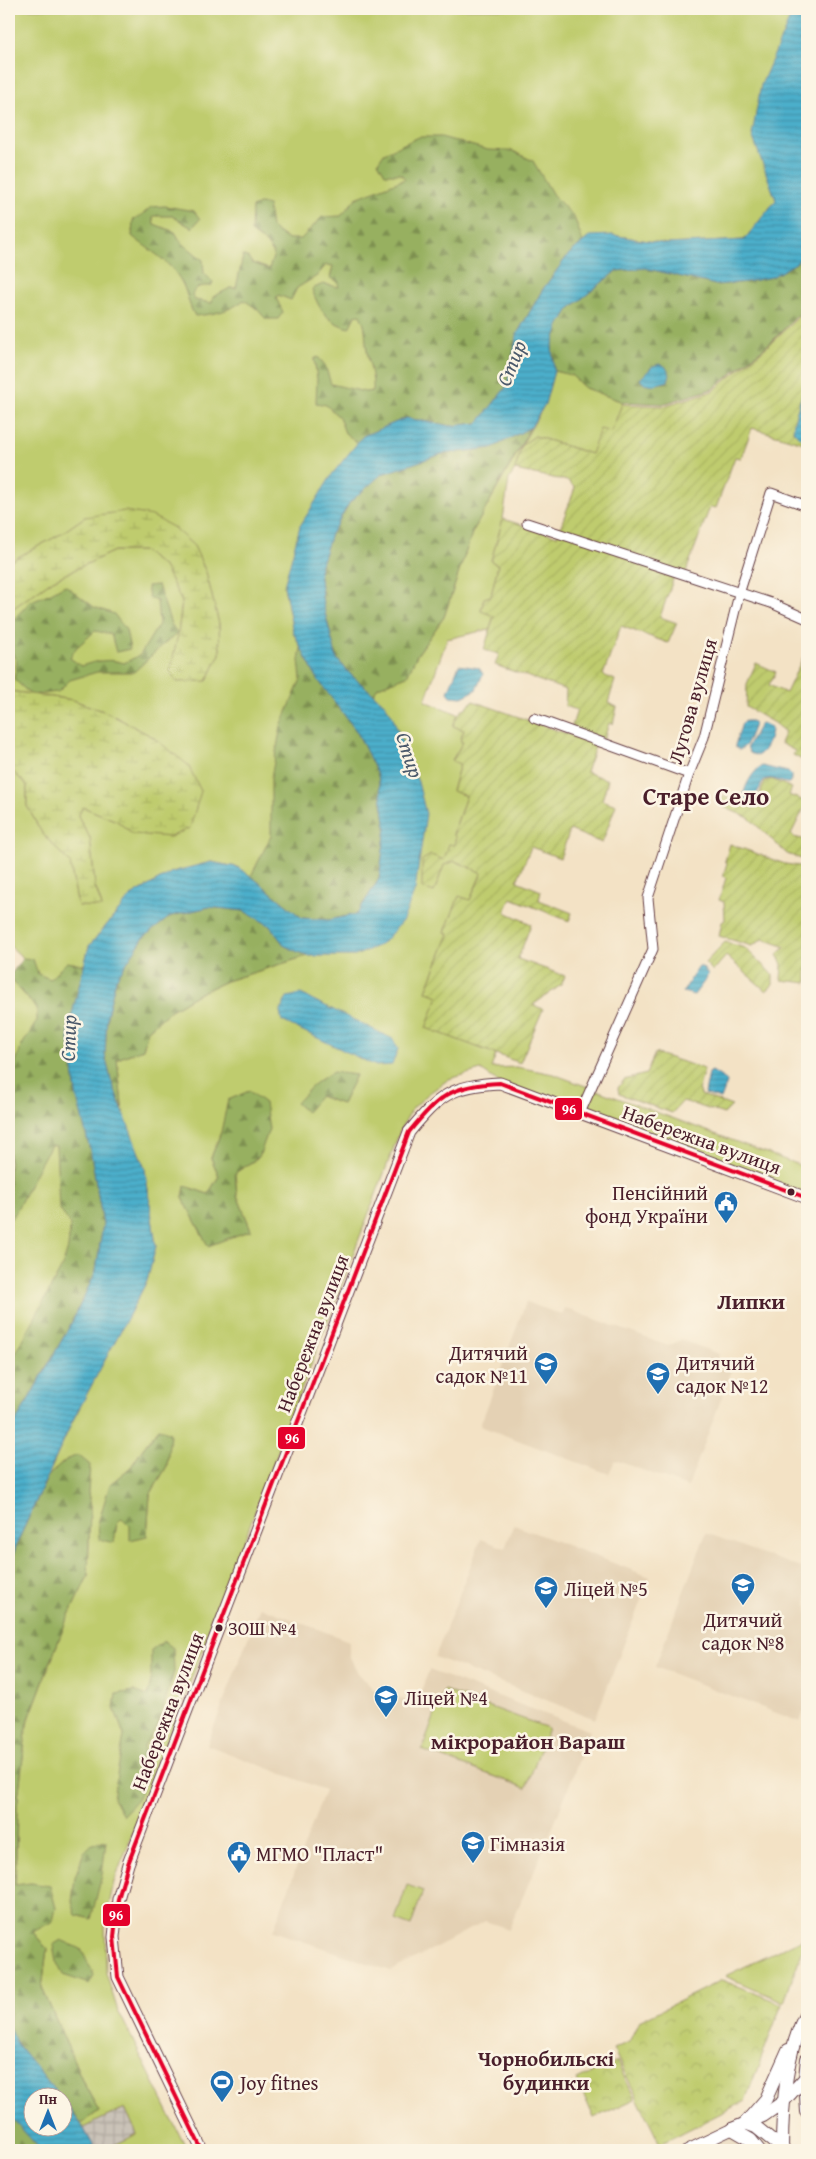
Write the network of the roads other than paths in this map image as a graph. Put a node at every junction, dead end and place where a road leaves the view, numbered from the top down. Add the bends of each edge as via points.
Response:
1 (807, 506) edge
2 (527, 522) dead end
3 (739, 594) junction
4 (807, 619) edge
5 (534, 718) dead end
6 (689, 774) junction
7 (580, 1113) junction
8 (807, 1198) edge
9 (807, 2012) edge
10 (799, 2027) junction
11 (807, 2059) edge
12 (805, 2078) junction
13 (783, 2102) junction
14 (807, 2112) edge
15 (745, 2123) junction
16 (732, 2129) junction
17 (202, 2150) edge
18 (688, 2150) edge
19 (760, 2150) edge
20 (783, 2150) edge

1 - 3 street, Лугова вулиця via 771,493
2 - 3 street
3 - 4 street via 771,603
3 - 6 street, Лугова вулиця via 704,737
5 - 6 street
6 - 7 street, Лугова вулиця via 648,898 653,949
7 - 8 street, Набережна вулиця
7 - 17 street, Набережна вулиця via 500,1083 476,1084 455,1090 428,1109 409,1132 128,1864 118,1899 114,1937 118,1977
9 - 10 main road
10 - 13 main road
10 - 15 main road via 766,2099
11 - 12 main road
12 - 13 main road
12 - 14 main road
13 - 15 main road via 763,2116
13 - 20 main road
15 - 16 main road
15 - 20 main road via 756,2127
16 - 18 street
16 - 19 main road via 751,2140

